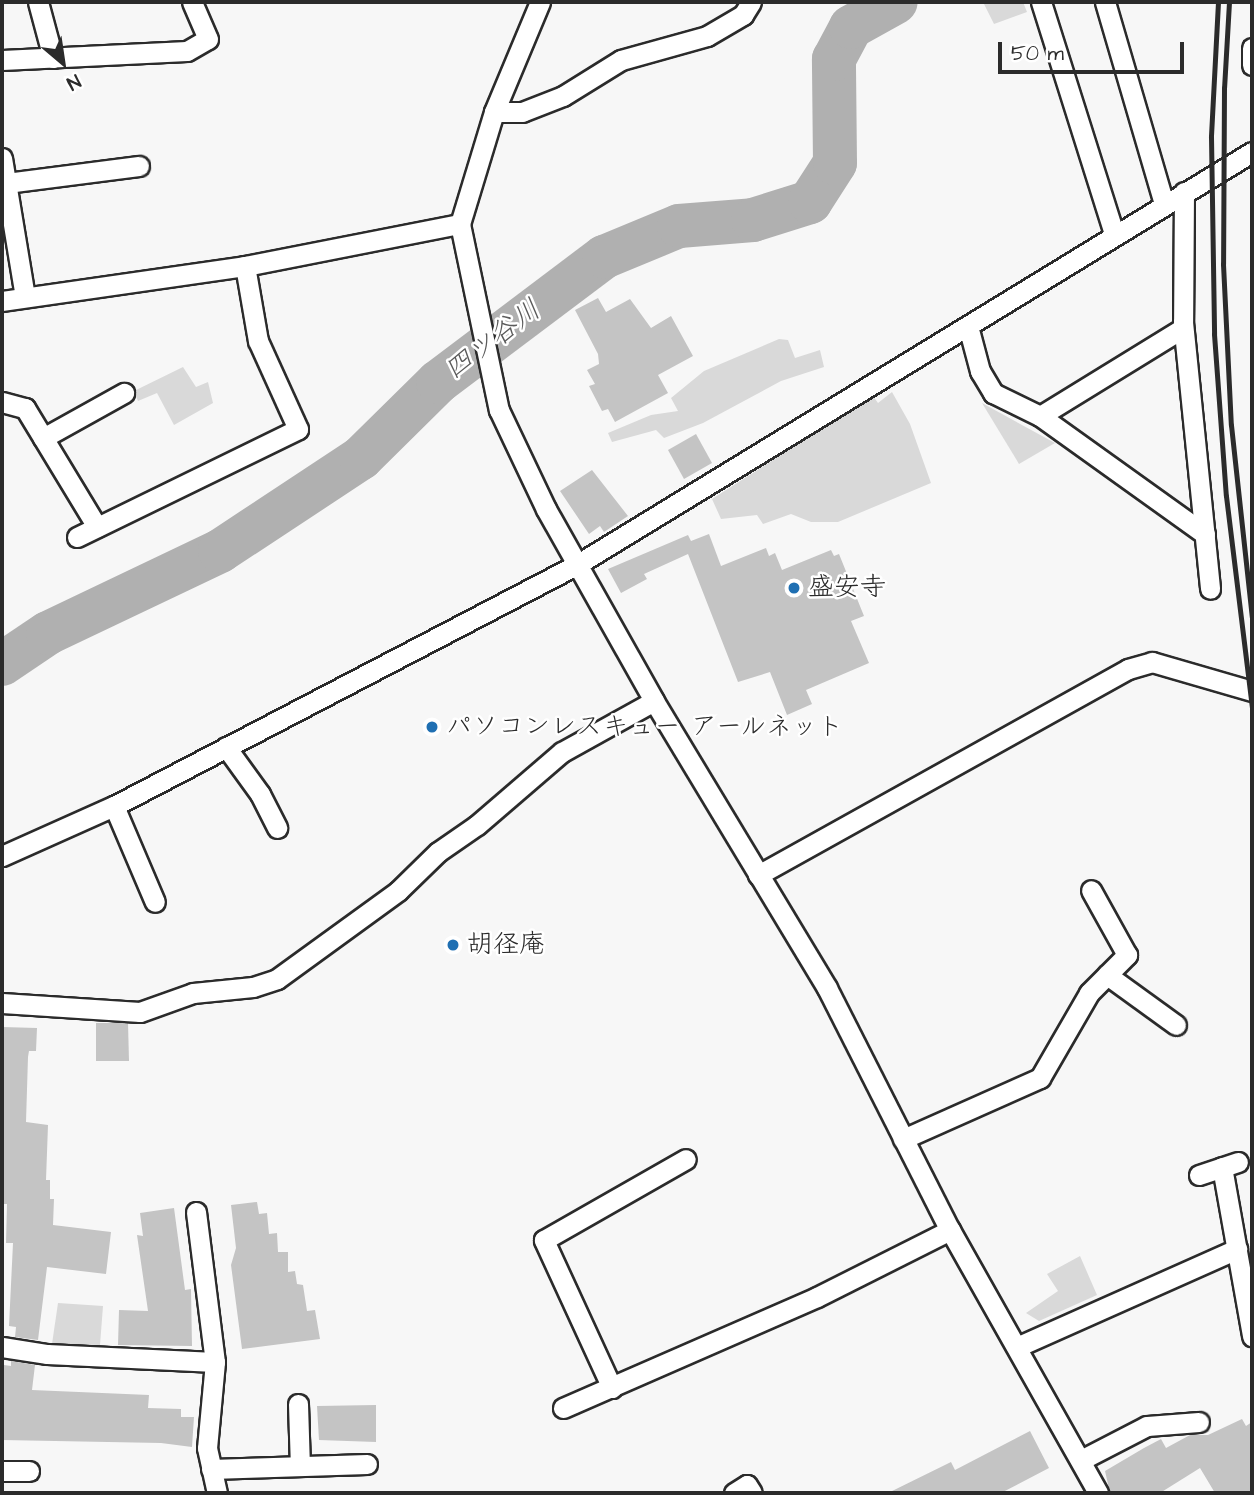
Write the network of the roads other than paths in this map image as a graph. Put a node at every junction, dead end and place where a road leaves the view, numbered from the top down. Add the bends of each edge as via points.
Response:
1 (38, 2) edge
2 (192, 2) edge
3 (540, 2) edge
4 (751, 2) edge
5 (1041, 2) edge
6 (1105, 2) edge
7 (1252, 48) edge
8 (53, 58) junction
9 (2, 60) edge
10 (1252, 65) edge
11 (494, 112) junction
12 (1252, 152) edge
13 (2, 158) edge
14 (139, 166) dead end
15 (6, 183) junction
16 (1184, 192) junction
17 (1164, 204) junction
18 (460, 224) junction
19 (1114, 233) junction
20 (245, 266) junction
21 (25, 297) junction
22 (2, 301) edge
23 (968, 326) junction
24 (1183, 328) junction
25 (124, 393) dead end
26 (2, 402) edge
27 (1040, 416) junction
28 (43, 438) junction
29 (97, 527) junction
30 (1205, 534) junction
31 (77, 537) dead end
32 (578, 564) junction
33 (1210, 589) dead end
34 (1252, 691) edge
35 (654, 701) junction
36 (226, 747) junction
37 (114, 806) junction
38 (277, 828) dead end
39 (2, 856) edge
40 (758, 875) junction
41 (1091, 890) dead end
42 (155, 902) dead end
43 (1107, 975) junction
44 (2, 1003) edge
45 (1176, 1025) dead end
46 (903, 1139) junction
47 (686, 1160) dead end
48 (1199, 1175) dead end
49 (196, 1212) dead end
50 (950, 1230) junction
51 (1237, 1249) junction
52 (1252, 1336) edge
53 (1018, 1346) junction
54 (2, 1347) edge
55 (215, 1362) junction
56 (612, 1388) junction
57 (298, 1404) dead end
58 (563, 1408) dead end
59 (1199, 1422) dead end
60 (1081, 1460) junction
61 (367, 1464) dead end
62 (300, 1466) junction
63 (211, 1469) junction
64 (2, 1471) edge
65 (29, 1471) dead end
66 (217, 1493) edge
67 (734, 1493) edge
68 (752, 1493) edge
69 (1098, 1493) edge

1 - 8 street
2 - 8 street via 208,39 187,51
3 - 11 street
4 - 11 street via 743,15 707,36 621,60 563,96 522,112
5 - 19 street
6 - 17 street
7 - 10 street
8 - 9 street
11 - 18 street
12 - 16 street
13 - 15 street
14 - 15 street
15 - 21 street
16 - 17 street
16 - 24 street
17 - 19 street
18 - 20 street
18 - 32 street via 499,410
19 - 23 street
20 - 21 street
20 - 29 street via 258,341 298,429
21 - 22 street
23 - 27 street via 980,371 992,393
23 - 32 street
24 - 27 street
24 - 30 street
25 - 28 street
26 - 28 street via 25,408
27 - 30 street
28 - 29 street
29 - 31 street
30 - 33 street
32 - 35 street
32 - 36 street
34 - 40 street via 1153,662 1128,669
35 - 40 street
35 - 44 street via 562,752 438,852 398,891 277,979 193,993 140,1012
36 - 37 street
36 - 38 street via 260,794
37 - 39 street
37 - 42 street
40 - 46 street via 827,988
41 - 43 street via 1127,955
43 - 45 street
43 - 46 street via 1073,1016 1040,1078
46 - 50 street
47 - 56 street via 544,1240
48 - 51 street via 1230,1165
49 - 55 street
50 - 53 street
50 - 56 street via 817,1297
51 - 52 street
51 - 53 street
53 - 60 street
54 - 55 street via 47,1354
55 - 63 street via 207,1448
56 - 58 street
57 - 62 street
59 - 60 street via 1147,1426
60 - 69 street
61 - 62 street
62 - 63 street
63 - 66 street
64 - 65 street
67 - 68 street via 747,1485

